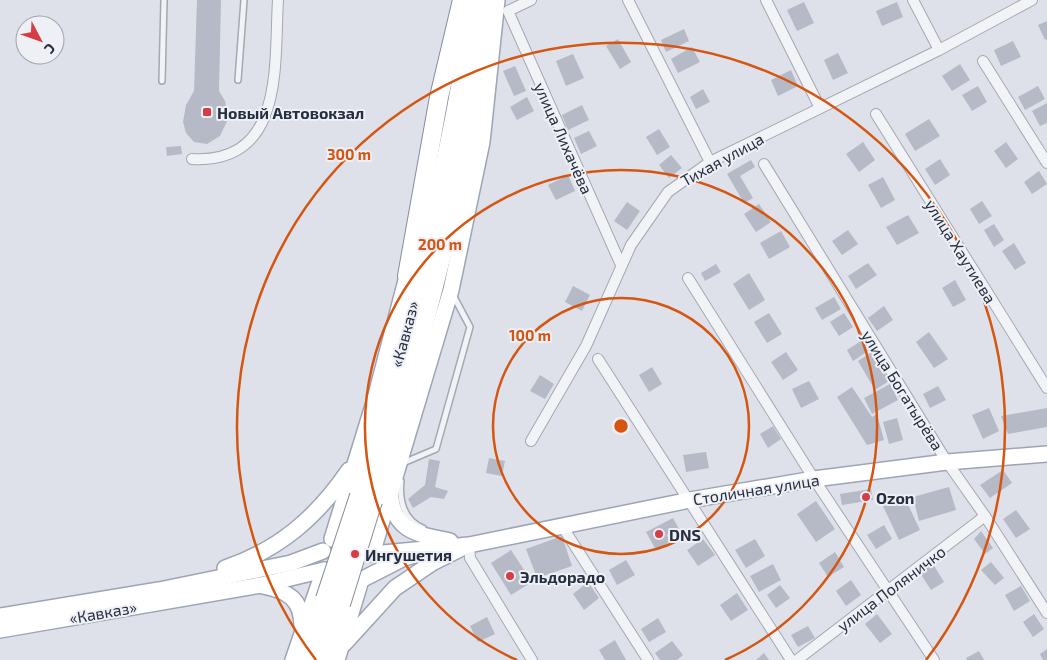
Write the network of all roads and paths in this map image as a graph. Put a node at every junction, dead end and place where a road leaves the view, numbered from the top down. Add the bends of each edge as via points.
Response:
1 (164, 0) edge
2 (244, 0) edge
3 (278, 0) edge
4 (462, 0) edge
5 (469, 0) edge
6 (474, 0) edge
7 (489, 0) edge
8 (531, 0) edge
9 (628, 0) edge
10 (766, 0) edge
11 (913, 0) edge
12 (1032, 0) edge
13 (503, 5) edge
14 (939, 50) junction
15 (983, 62) dead end
16 (238, 80) dead end
17 (162, 81) dead end
18 (820, 108) junction
19 (876, 114) dead end
20 (192, 159) dead end
21 (710, 162) junction
22 (1047, 163) edge
23 (764, 164) dead end
24 (621, 265) junction
25 (407, 276) junction
26 (688, 278) dead end
27 (451, 290) junction
28 (598, 358) dead end
29 (1047, 388) edge
30 (531, 441) dead end
31 (1047, 454) edge
32 (358, 456) junction
33 (946, 462) junction
34 (400, 465) junction
35 (814, 479) junction
36 (390, 491) junction
37 (366, 499) junction
38 (690, 500) junction
39 (985, 516) junction
40 (562, 526) junction
41 (327, 545) junction
42 (468, 545) junction
43 (452, 547) junction
44 (372, 554) junction
45 (324, 570) junction
46 (362, 580) junction
47 (261, 586) junction
48 (159, 590) junction
49 (888, 590) junction
50 (333, 601) junction
51 (1047, 614) edge
52 (0, 616) edge
53 (0, 630) edge
54 (302, 633) junction
55 (338, 655) edge
56 (293, 660) edge
57 (306, 660) edge
58 (324, 660) edge
59 (532, 660) edge
60 (648, 660) edge
61 (791, 660) edge
62 (797, 660) edge
63 (934, 660) edge

1 - 17 lane
2 - 16 lane
3 - 20 street via 272,86 266,116 258,132 236,152 223,158
4 - 25 highway via 439,97
5 - 25 main road
6 - 37 highway, «Кавказ» via 454,129
7 - 37 highway, «Кавказ» via 454,210 411,378
8 - 13 street
9 - 21 street
10 - 18 street
11 - 14 street
12 - 14 street, Тихая улица
13 - 24 street, улица Лихачёва
13 - 27 main road via 482,142
14 - 18 street, Тихая улица
15 - 22 street
18 - 21 street, Тихая улица
19 - 29 street, улица Хаутиева
21 - 24 street, Тихая улица via 668,192
23 - 33 street, улица Богатырёва
24 - 30 street, Тихая улица via 586,346
25 - 32 main road
26 - 35 street
27 - 34 main road
27 - 34 lane via 470,327 436,449
28 - 38 street
31 - 33 main road, Столичная улица
32 - 41 main road
32 - 48 main road via 325,503 302,527 274,547 242,563
33 - 35 main road, Столичная улица
33 - 39 street, улица Богатырёва
34 - 36 main road
34 - 42 lane via 400,503 412,520 419,526
35 - 38 main road, Столичная улица
35 - 49 street
36 - 42 main road via 396,515 415,534
36 - 44 main road
37 - 50 highway, «Кавказ», bridge
38 - 40 main road, Столичная улица
38 - 61 street
39 - 49 street, улица Поляничко
39 - 51 street, улица Богатырёва
40 - 42 main road, Столичная улица
40 - 60 street
41 - 44 main road via 341,535 356,536 368,545
41 - 45 main road via 321,560
41 - 48 main road, «Кавказ» via 278,566
42 - 43 main road
42 - 55 main road via 432,563 395,588 367,616
42 - 59 street via 470,558
43 - 44 main road
43 - 46 main road via 404,558
44 - 46 main road via 370,568
45 - 46 main road via 330,578 343,585
45 - 47 main road, «Кавказ»
45 - 54 main road
46 - 55 main road
47 - 53 main road, «Кавказ»
47 - 54 main road via 279,589 297,603 302,615
48 - 52 main road, «Кавказ»
49 - 62 street, улица Поляничко
49 - 63 street
50 - 57 highway, «Кавказ»
50 - 58 highway, «Кавказ»
54 - 56 main road

